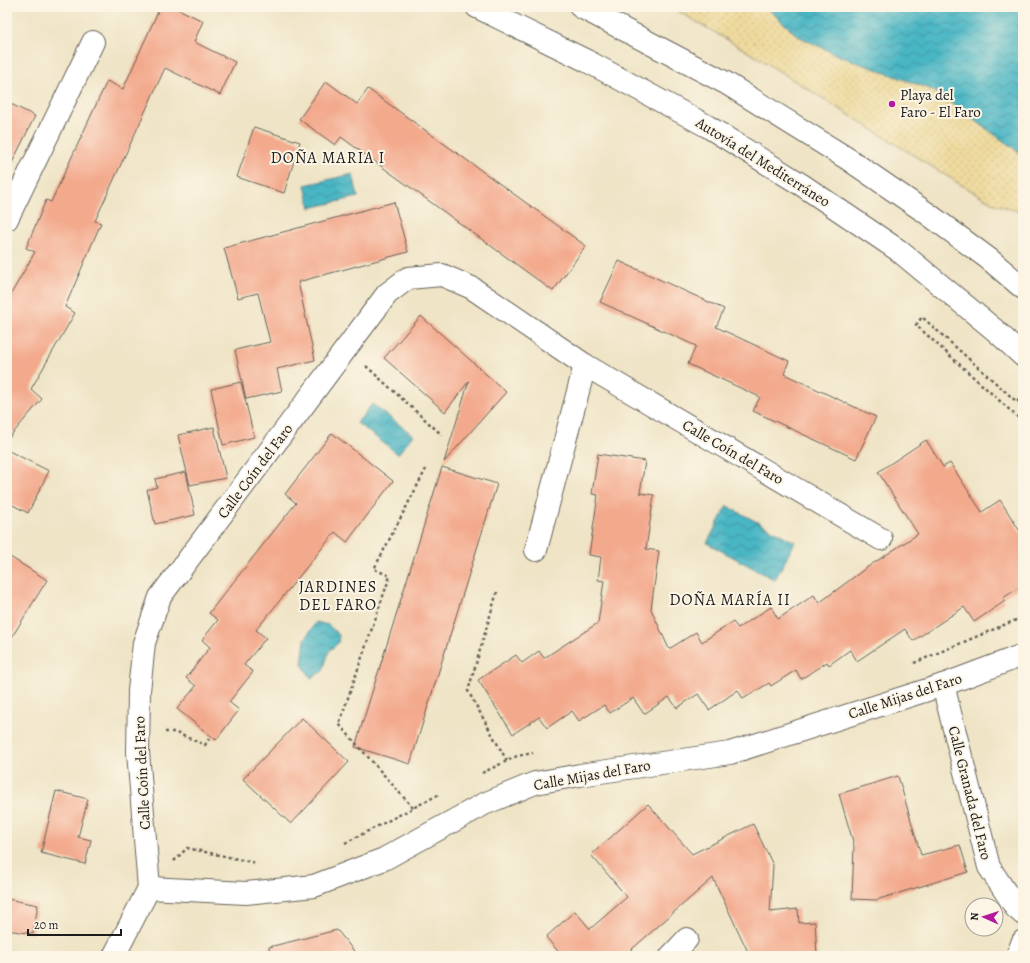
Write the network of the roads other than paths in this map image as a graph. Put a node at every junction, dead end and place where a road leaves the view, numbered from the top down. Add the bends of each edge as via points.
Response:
1 (477, 7) edge
2 (581, 7) edge
3 (93, 42) dead end
4 (7, 219) edge
5 (1023, 288) edge
6 (1023, 356) edge
7 (585, 365) junction
8 (881, 539) dead end
9 (536, 550) dead end
10 (1023, 655) edge
11 (942, 685) junction
12 (149, 888) junction
13 (1023, 914) edge
14 (687, 938) dead end
15 (1023, 940) edge
16 (114, 956) edge
17 (671, 956) edge
18 (1017, 956) edge

1 - 6 main road, Autovía del Mediterráneo via 587,61 707,126 802,185 898,250
2 - 5 main road via 726,83 848,159 928,214
3 - 4 main road
7 - 8 main road, Calle Coín del Faro
7 - 9 main road
7 - 12 main road, Calle Coín del Faro via 472,288 442,275 408,278 387,294 160,597 144,643 139,691 138,752
10 - 11 main road, Calle Mijas del Faro
11 - 12 main road, Calle Mijas del Faro via 730,753 535,783 484,804 384,859 314,886 246,893
11 - 13 main road, Calle Granada del Faro via 989,866 1016,908
12 - 16 main road
14 - 17 main road
15 - 18 main road

